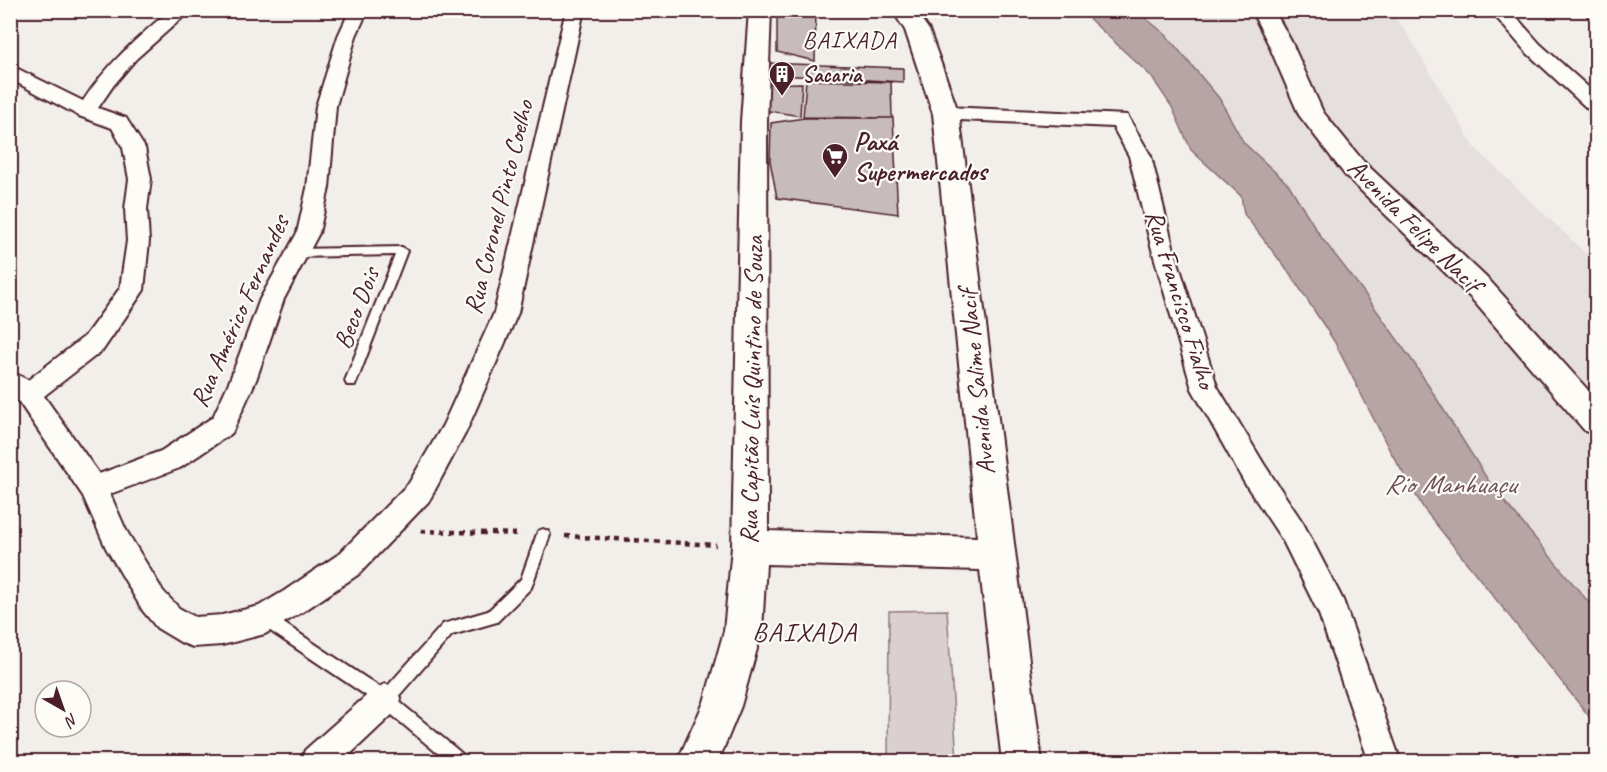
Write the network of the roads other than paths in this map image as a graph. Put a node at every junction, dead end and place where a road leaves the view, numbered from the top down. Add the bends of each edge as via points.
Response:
1 (182, 10) edge
2 (359, 10) edge
3 (575, 10) edge
4 (760, 10) edge
5 (903, 10) edge
6 (1262, 10) edge
7 (1499, 10) edge
8 (10, 71) edge
9 (1596, 105) edge
10 (86, 111) junction
11 (946, 114) junction
12 (296, 253) junction
13 (351, 381) dead end
14 (19, 387) edge
15 (1596, 421) edge
16 (93, 488) junction
17 (543, 535) dead end
18 (750, 546) junction
19 (996, 554) junction
20 (265, 619) junction
21 (385, 700) junction
22 (317, 762) edge
23 (460, 762) edge
24 (698, 762) edge
25 (1022, 762) edge
26 (1385, 762) edge

1 - 10 street via 129,55
2 - 12 street, Rua Américo Fernandes via 326,106 318,188 308,232
3 - 20 street, Rua Coronel Pinto Coelho via 506,314 453,432 419,492 349,564
4 - 18 street, Rua Capitão Luís Quintino de Souza via 754,121
5 - 11 street, Avenida Salime Nacif via 917,30
6 - 15 street, Avenida Felipe Nacif via 1312,115 1354,168 1482,290
7 - 9 street via 1533,48
8 - 10 street
10 - 14 street via 119,123 134,148 140,179 132,290 94,343
11 - 19 street, Avenida Salime Nacif
11 - 26 street, Rua Francisco Fialho via 1120,120 1140,156 1205,389 1293,532 1332,610
12 - 13 lane, Beco Dois via 402,250
12 - 16 street, Rua Américo Fernandes via 272,299 223,425 170,460
14 - 16 street, Rua Coronel Pinto Coelho
16 - 20 street, Rua Coronel Pinto Coelho via 116,539 153,601 168,618 193,632 222,630
17 - 21 lane via 526,583 492,617 448,629
18 - 19 street
18 - 24 street, Rua Capitão Luís Quintino de Souza via 743,631 722,706
19 - 25 street, Avenida Salime Nacif
20 - 21 lane
21 - 22 street
21 - 23 lane

